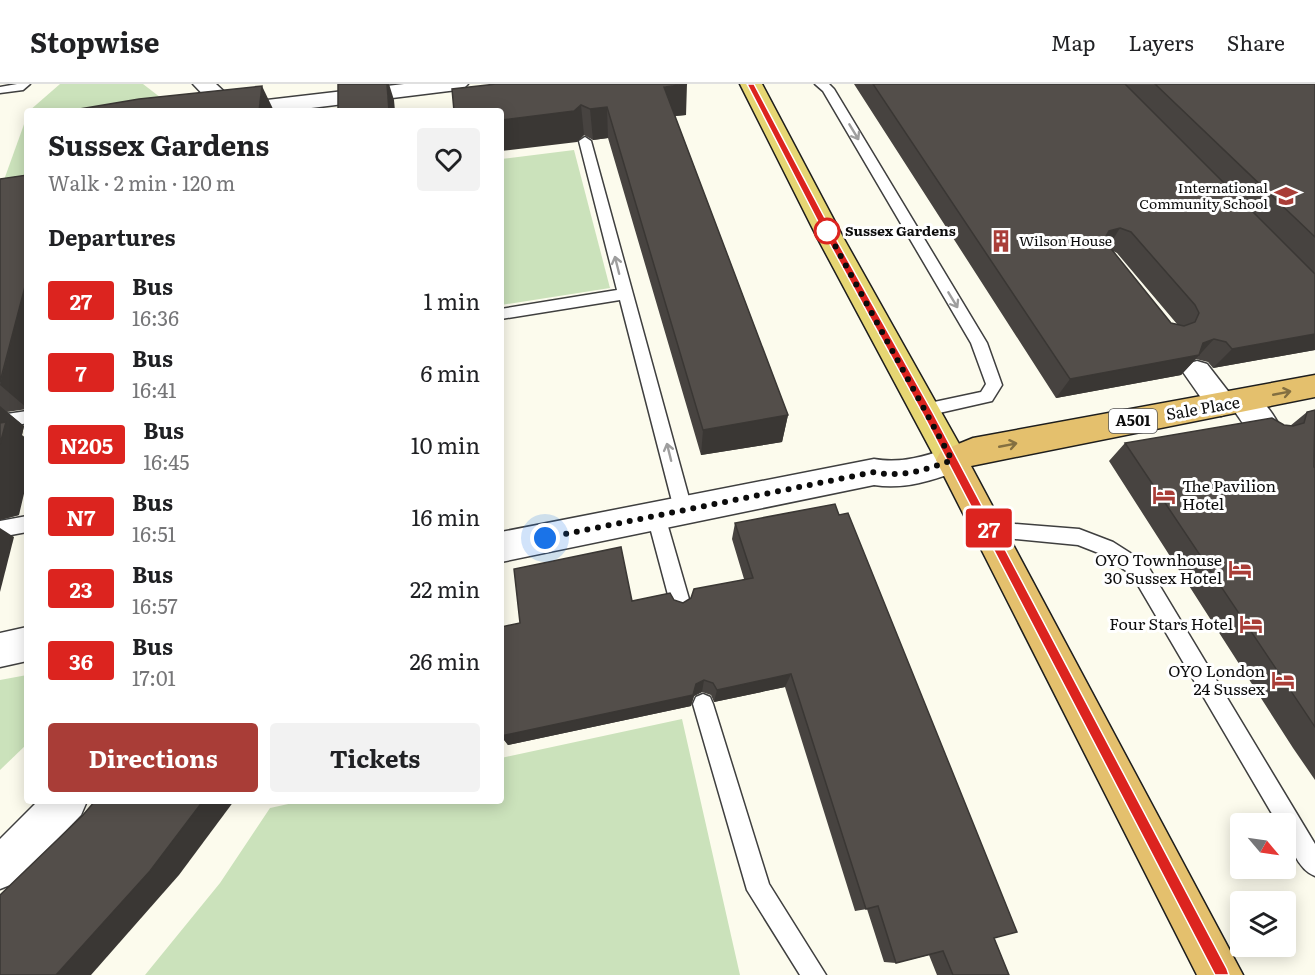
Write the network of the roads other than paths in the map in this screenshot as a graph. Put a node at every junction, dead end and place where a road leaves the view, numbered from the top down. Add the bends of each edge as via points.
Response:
1 (24, 84) edge
2 (204, 84) edge
3 (457, 84) edge
4 (755, 84) edge
5 (821, 84) edge
6 (0, 90) edge
7 (294, 107) edge
8 (585, 141) edge
9 (624, 294) junction
10 (504, 314) edge
11 (1197, 372) edge
12 (1315, 387) edge
13 (1232, 402) junction
14 (926, 410) junction
15 (24, 418) edge
16 (0, 422) edge
17 (1268, 432) edge
18 (952, 460) junction
19 (670, 512) junction
20 (24, 525) edge
21 (0, 529) edge
22 (990, 530) junction
23 (504, 546) edge
24 (681, 606) edge
25 (24, 645) edge
26 (0, 650) edge
27 (703, 704) edge
28 (64, 804) edge
29 (1315, 865) edge
30 (0, 868) edge
31 (814, 975) edge
32 (1221, 975) edge

1 - 6 lane
2 - 7 street via 218,100 237,108
3 - 7 street
4 - 14 main road via 831,239
5 -> 14 lane via 828,89 991,368 994,386 986,397
9 -> 8 lane
9 - 10 lane
19 -> 9 lane
11 - 13 street
13 -> 12 highway, Sale Place / A501
13 - 17 street
18 -> 13 highway, Sale Place / A501 via 973,451
14 - 18 main road
15 - 16 lane
18 - 19 street via 920,470 889,475 874,472
18 - 22 highway
19 - 23 street
19 - 24 lane
20 - 21 lane
22 - 29 lane via 1078,537 1107,548 1139,569
22 - 32 highway
25 - 26 street
27 - 31 lane via 759,890
28 - 30 street

